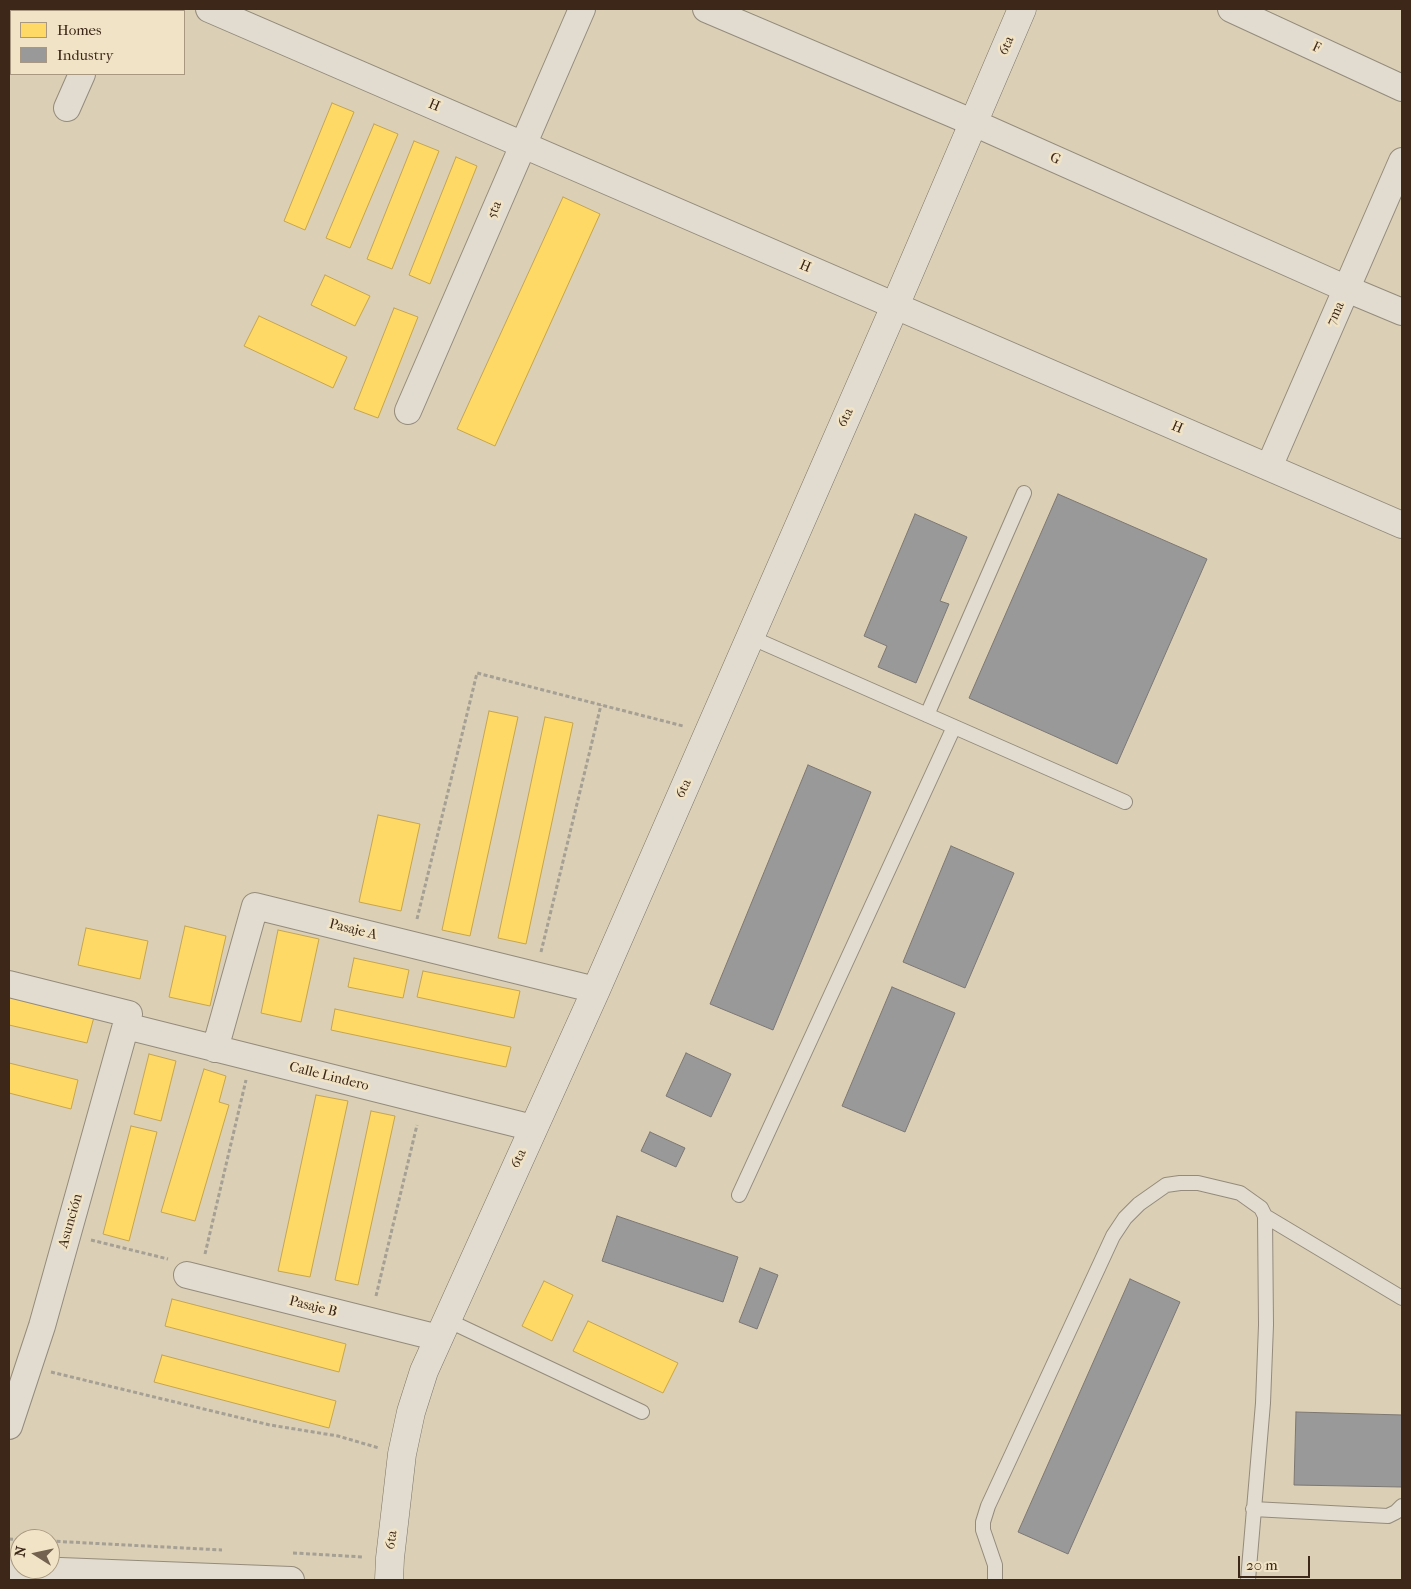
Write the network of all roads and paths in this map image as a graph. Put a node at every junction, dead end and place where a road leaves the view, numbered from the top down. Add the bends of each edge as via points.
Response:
1 (208, 9) edge
2 (582, 9) edge
3 (706, 9) edge
4 (1022, 9) edge
5 (1231, 9) edge
6 (82, 75) edge
7 (1402, 88) edge
8 (67, 108) dead end
9 (974, 123) junction
10 (523, 145) junction
11 (1402, 162) edge
12 (1347, 289) junction
13 (895, 306) junction
14 (1402, 312) edge
15 (408, 411) dead end
16 (1269, 467) junction
17 (1024, 493) dead end
18 (1402, 525) edge
19 (750, 637) junction
20 (601, 705) junction
21 (927, 715) junction
22 (954, 727) junction
23 (708, 732) junction
24 (1125, 802) dead end
25 (411, 944) junction
26 (535, 975) junction
27 (9, 984) edge
28 (596, 990) junction
29 (127, 1020) junction
30 (215, 1049) junction
31 (251, 1058) junction
32 (423, 1101) junction
33 (533, 1128) junction
34 (738, 1195) dead end
35 (1265, 1216) junction
36 (68, 1234) junction
37 (193, 1276) junction
38 (1402, 1298) edge
39 (370, 1321) junction
40 (443, 1329) junction
41 (29, 1367) junction
42 (642, 1412) dead end
43 (9, 1426) edge
44 (402, 1454) junction
45 (1402, 1506) edge
46 (1253, 1509) junction
47 (9, 1569) edge
48 (291, 1580) edge
49 (388, 1580) edge
50 (995, 1580) edge
51 (1248, 1580) edge

1 - 10 street, H
2 - 10 street, 5ta
3 - 9 street, G
4 - 9 main road, 6ta
5 - 7 street, F
6 - 8 street
9 - 12 street, G
9 - 13 main road, 6ta
10 - 13 street, H
10 - 15 street, 5ta
11 - 12 street, 7ma
12 - 14 street, G
12 - 16 street, 7ma
13 - 16 street, H
13 - 19 main road, 6ta
16 - 18 street, H
17 - 21 lane
19 - 21 lane
19 - 23 main road, 6ta
20 - 23 path
20 - 25 path via 477,673
20 - 26 path
21 - 22 lane
22 - 24 lane
22 - 34 lane
23 - 28 main road, 6ta
25 - 26 street, Pasaje A
25 - 30 street, Pasaje A via 255,906
26 - 28 street, Pasaje A
27 - 29 street, Calle Lindero
28 - 33 main road, 6ta
29 - 30 street, Calle Lindero
29 - 36 street, Asunción
30 - 31 street, Calle Lindero
31 - 32 street, Calle Lindero
31 - 37 path
32 - 33 street, Calle Lindero
32 - 39 path
33 - 40 main road, 6ta
35 - 38 lane
35 - 46 lane via 1266,1335
35 - 50 lane via 1261,1208 1240,1193 1198,1183 1180,1183 1166,1185 1125,1218 1113,1236 988,1506 983,1530 995,1565
36 - 37 path via 174,1260
36 - 41 street, Asunción
37 - 39 street, Pasaje B
39 - 40 street, Pasaje B
40 - 42 lane
40 - 44 main road, 6ta via 424,1371
41 - 43 street, Asunción
41 - 44 path via 270,1425 338,1436
44 - 49 main road, 6ta
45 - 46 lane via 1388,1516
46 - 51 lane
47 - 48 street

